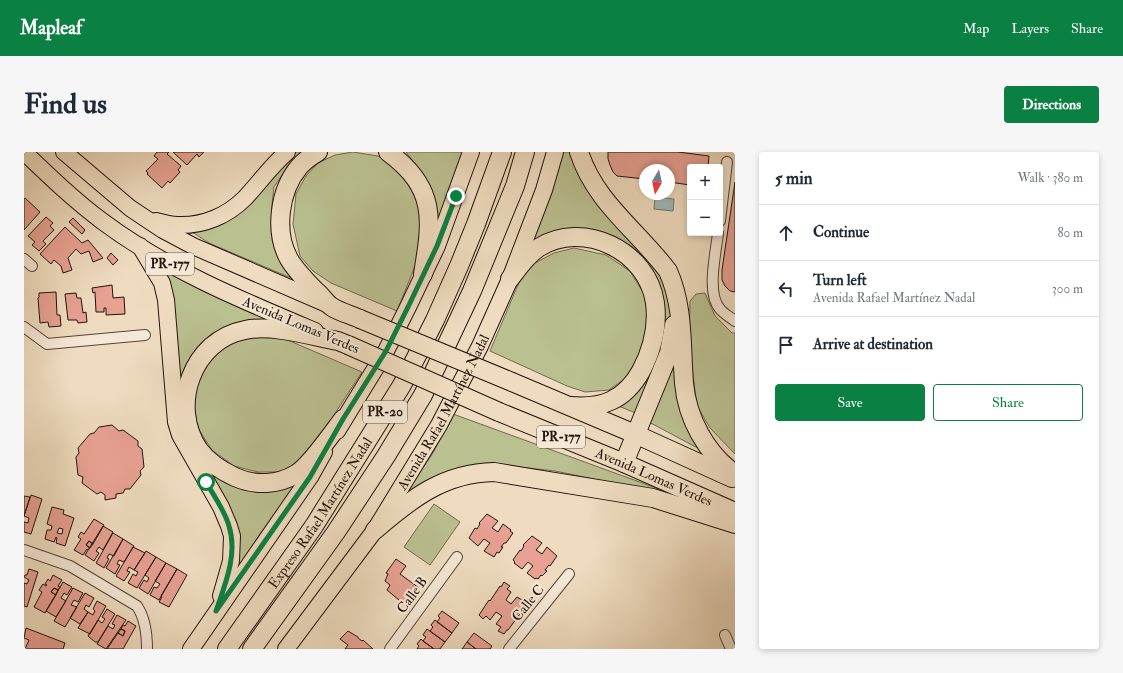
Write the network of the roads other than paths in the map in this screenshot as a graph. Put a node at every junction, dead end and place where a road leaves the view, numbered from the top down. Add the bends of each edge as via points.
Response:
1 (24, 152) edge
2 (64, 152) edge
3 (287, 152) edge
4 (318, 152) edge
5 (388, 152) edge
6 (471, 152) edge
7 (502, 152) edge
8 (525, 152) edge
9 (555, 152) edge
10 (579, 152) edge
11 (727, 162) dead end
12 (722, 200) edge
13 (148, 220) junction
14 (718, 236) edge
15 (140, 246) junction
16 (423, 274) junction
17 (510, 279) junction
18 (678, 299) junction
19 (332, 307) junction
20 (735, 321) edge
21 (24, 327) edge
22 (145, 336) dead end
23 (343, 343) junction
24 (570, 406) junction
25 (343, 419) junction
26 (635, 434) junction
27 (624, 463) junction
28 (735, 474) edge
29 (735, 479) edge
30 (735, 512) edge
31 (735, 524) edge
32 (375, 530) junction
33 (24, 550) edge
34 (457, 557) dead end
35 (569, 574) dead end
36 (216, 611) junction
37 (725, 635) dead end
38 (149, 648) edge
39 (289, 648) edge
40 (191, 649) edge
41 (227, 649) edge
42 (252, 649) edge
43 (390, 649) edge
44 (509, 649) edge
45 (731, 649) edge

1 - 15 main road, Avenida Lomas Verdes / PR-177 via 102,221
2 - 13 main road, Avenida Lomas Verdes / PR-177
3 - 13 main road via 244,198 217,218 189,225
4 - 19 highway via 299,167 288,184 280,227 289,259
5 - 16 highway via 412,173 429,208 430,224
6 - 16 main road via 437,246
7 - 41 highway, Expreso Rafael Martínez Nadal / PR-20 via 456,272 402,385 314,526
8 - 42 highway, Expreso Rafael Martínez Nadal / PR-20 via 515,186 472,292 423,396 336,532
9 - 17 main road, Avenida Rafael Martínez Nadal via 544,190
10 - 18 highway via 584,168 601,196 668,271
11 - 12 street
13 - 19 main road, Avenida Lomas Verdes / PR-177 via 193,246
14 - 20 street via 713,294 720,309
15 - 23 main road, Avenida Lomas Verdes / PR-177 via 173,266 256,307
15 - 36 main road via 162,283 166,300 176,422 180,435 221,507 232,536 231,561
16 - 25 main road via 386,351
17 - 24 highway via 537,248 550,242 579,236 613,245 632,259 646,277 655,302 655,332 636,380 607,403 586,408
17 - 32 main road, Avenida Rafael Martínez Nadal via 480,346 439,425
18 - 26 highway via 669,353
18 - 28 highway via 684,385 691,416 711,451
19 - 24 highway, Avenida Lomas Verdes / PR-177, bridge
21 - 22 street via 47,344
23 - 25 highway via 268,328 229,334 210,348 197,363 188,392 187,416 194,440 207,459 218,468 242,480 260,483 285,480 303,470
23 - 27 highway, Avenida Lomas Verdes / PR-177, bridge via 498,412
24 - 26 highway, Avenida Lomas Verdes / PR-177
25 - 36 main road via 310,477
26 - 27 highway
26 - 29 highway, Avenida Lomas Verdes / PR-177
27 - 30 highway, Avenida Lomas Verdes / PR-177
31 - 32 highway via 653,498 494,472 471,474 441,483 424,492
32 - 39 main road, Avenida Rafael Martínez Nadal
33 - 38 street via 70,566 137,606 144,621
34 - 43 street, Calle B
35 - 44 street, Calle C
36 - 40 main road
37 - 45 street

